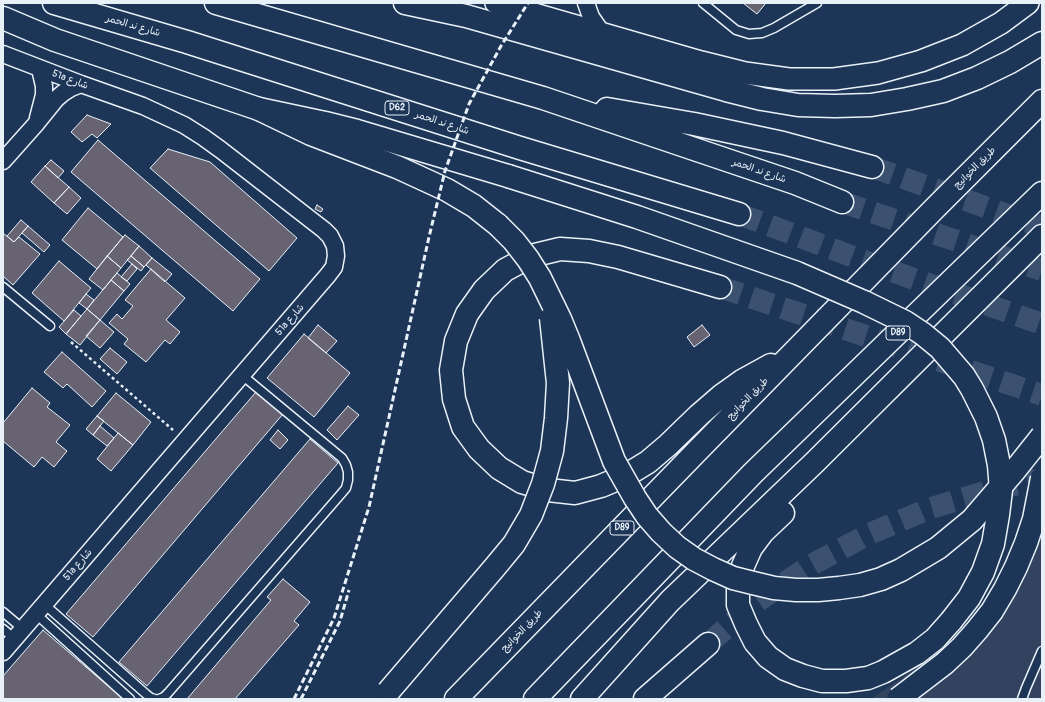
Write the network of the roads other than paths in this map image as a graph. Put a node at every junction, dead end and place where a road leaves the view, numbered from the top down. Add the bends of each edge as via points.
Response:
1 (54, 3) edge
2 (216, 3) edge
3 (405, 3) edge
4 (496, 3) edge
5 (586, 3) edge
6 (702, 3) edge
7 (818, 3) edge
8 (1028, 3) edge
9 (3, 18) edge
10 (602, 33) junction
11 (1042, 43) edge
12 (3, 54) edge
13 (40, 69) junction
14 (80, 84) junction
15 (543, 98) junction
16 (1042, 101) edge
17 (259, 109) junction
18 (35, 125) junction
19 (3, 161) edge
20 (872, 167) tunnel mouth
21 (1042, 193) edge
22 (842, 202) tunnel mouth
23 (739, 214) tunnel mouth
24 (1042, 236) edge
25 (3, 287) edge
26 (720, 287) tunnel mouth
27 (549, 299) junction
28 (50, 326) dead end
29 (789, 357) junction
30 (242, 375) junction
31 (1042, 436) edge
32 (815, 462) junction
33 (1042, 478) edge
34 (40, 609) junction
35 (3, 612) edge
36 (14, 633) edge
37 (708, 644) tunnel mouth
38 (1042, 651) edge
39 (3, 652) edge
40 (384, 695) edge
41 (130, 699) edge
42 (155, 699) edge
43 (159, 699) edge
44 (456, 699) edge
45 (535, 699) edge
46 (582, 699) edge
47 (645, 699) edge
48 (898, 699) edge
49 (1022, 699) edge

1 - 23 main road, شارع ند الحمر / D62
2 - 15 main road, شارع ند الحمر
3 - 11 main road via 474,18 741,94 798,104 871,105 929,94 977,78
4 - 10 street
5 - 10 street via 591,17
6 - 7 lane via 736,30 749,34 762,33 774,28
8 - 10 street via 1001,23 962,45 921,61 878,73 834,79 789,79 745,73
9 - 17 main road via 55,40
12 - 13 street, 51a شارع
13 - 14 street, 51a شارع
13 - 18 street via 44,95
14 - 18 street via 63,93
14 - 30 street, 51a شارع via 164,115 203,137 330,236 335,246 334,267
15 - 20 main road via 694,124 783,143
15 - 22 main road, شارع ند الحمر via 795,183
16 - 29 main road, طريق الخوانيج / D89
17 - 27 main road, bridge via 311,134 447,190 474,206 514,241 540,278
17 - 32 main road, bridge via 357,131 508,176 637,217 797,273 905,322 940,348 972,389 994,440 1000,465 1001,490 993,544 983,572 969,598 935,639 899,664 868,678 822,681 785,669 768,657 755,642 738,605 738,585 751,548 806,488
18 - 19 street
21 - 45 main road, D89 via 753,473
24 - 32 main road
25 - 28 lane
26 - 29 main road via 589,251 560,250 531,256 512,266 484,290 467,314 456,341 451,370 454,399 463,427 479,449 510,475 522,482 548,490 575,493 625,476 648,462 721,396 742,381
27 - 31 main road, bridge via 576,358 614,461 635,498 647,516 677,547 694,559 733,578 774,588 818,590 860,585 901,570 938,548 972,520
27 - 40 main road, bridge via 558,383 556,418 552,451 531,515 505,556
29 - 44 main road, طريق الخوانيج / D89
30 - 34 street, 51a شارع
30 - 43 lane via 342,458 348,472 346,488 168,693
32 - 46 main road via 670,601
33 - 48 main road, bridge via 1034,519 1026,543 992,611 962,647
34 - 36 street, 51a شارع
34 - 41 lane
34 - 42 lane
35 - 36 lane
36 - 39 street, 51a شارع
37 - 47 main road
38 - 49 lane

